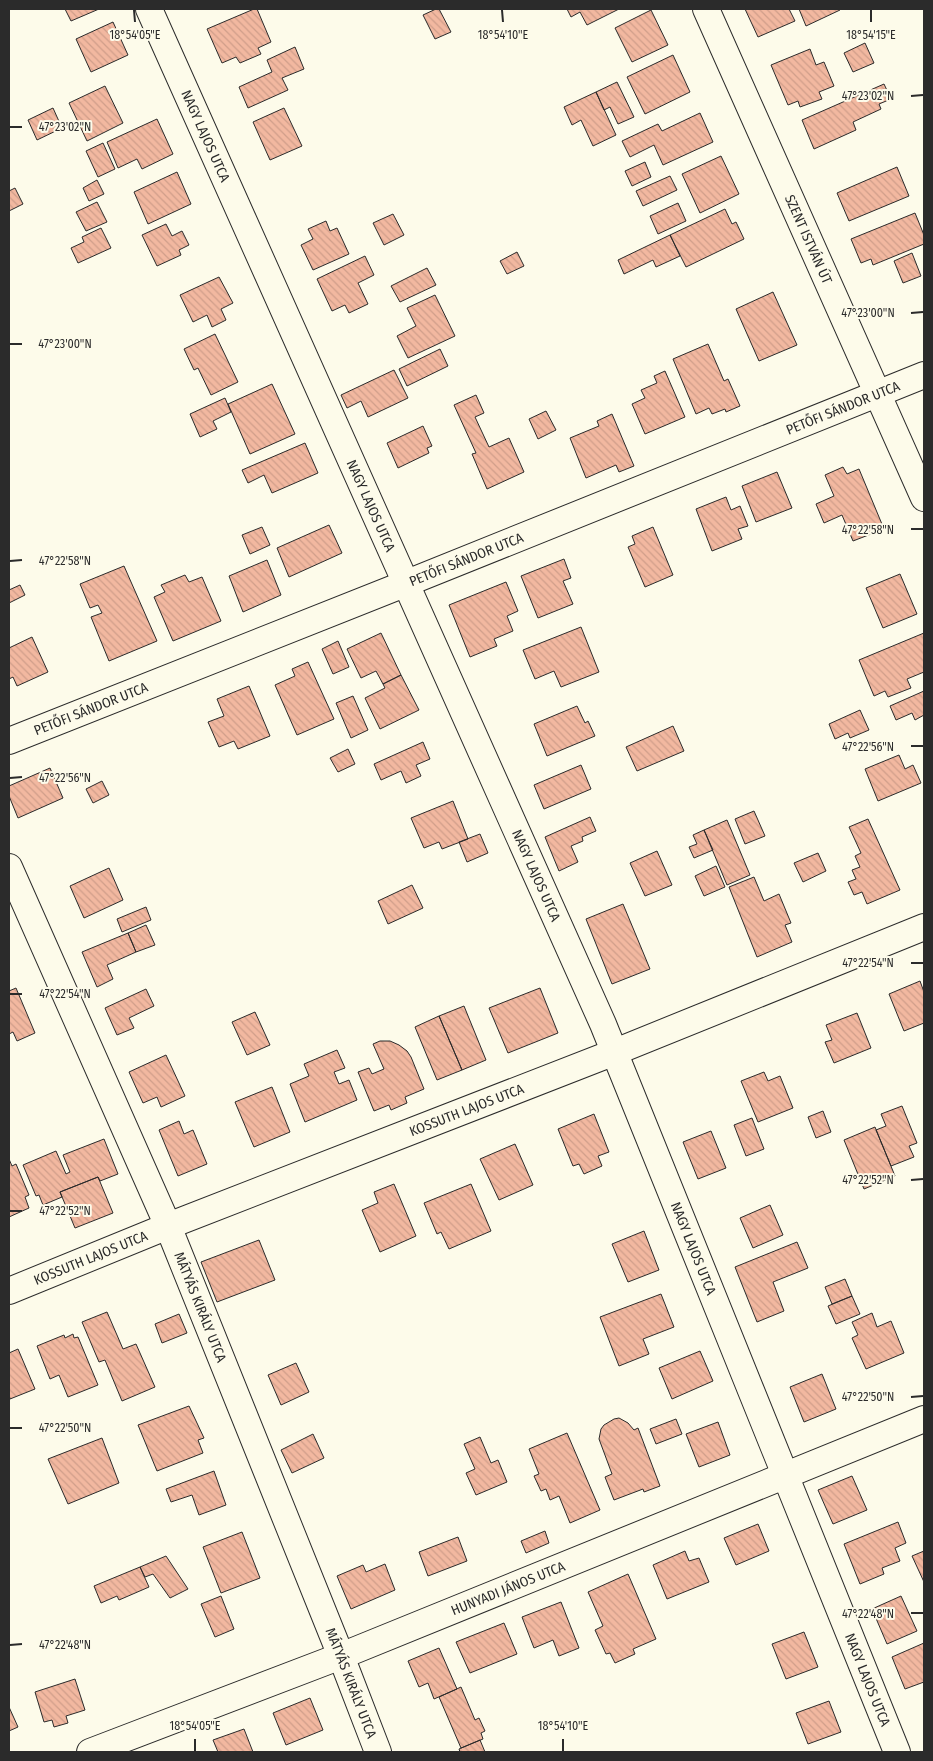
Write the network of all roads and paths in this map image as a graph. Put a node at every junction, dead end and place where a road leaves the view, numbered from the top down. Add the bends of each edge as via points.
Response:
1 (149, 9) edge
2 (706, 9) edge
3 (924, 375) edge
4 (878, 394) junction
5 (924, 498) edge
6 (407, 583) junction
7 (9, 741) edge
8 (9, 867) edge
9 (924, 927) edge
10 (615, 1052) junction
11 (168, 1226) junction
12 (9, 1291) edge
13 (924, 1419) edge
14 (785, 1475) junction
15 (341, 1656) junction
16 (90, 1752) edge
17 (378, 1752) edge
18 (897, 1752) edge

1 - 6 street, NAGY LAJOS UTCA
2 - 4 street, SZENT ISTVÁN ÚT
3 - 4 street, PETŐFI SÁNDOR UTCA
4 - 5 street, SZENT ISTVÁN ÚT
4 - 6 street, PETŐFI SÁNDOR UTCA
6 - 7 street, PETŐFI SÁNDOR UTCA
6 - 10 street, NAGY LAJOS UTCA
8 - 11 street, MÁTYÁS KIRÁLY UTCA
9 - 10 street, KOSSUTH LAJOS UTCA
10 - 11 street, KOSSUTH LAJOS UTCA
10 - 14 street, NAGY LAJOS UTCA
11 - 12 street, KOSSUTH LAJOS UTCA
11 - 15 street, MÁTYÁS KIRÁLY UTCA
13 - 14 street, HUNYADI JÁNOS UTCA
14 - 15 street, HUNYADI JÁNOS UTCA
14 - 18 street, NAGY LAJOS UTCA
15 - 16 street, HUNYADI JÁNOS UTCA
15 - 17 street, MÁTYÁS KIRÁLY UTCA

